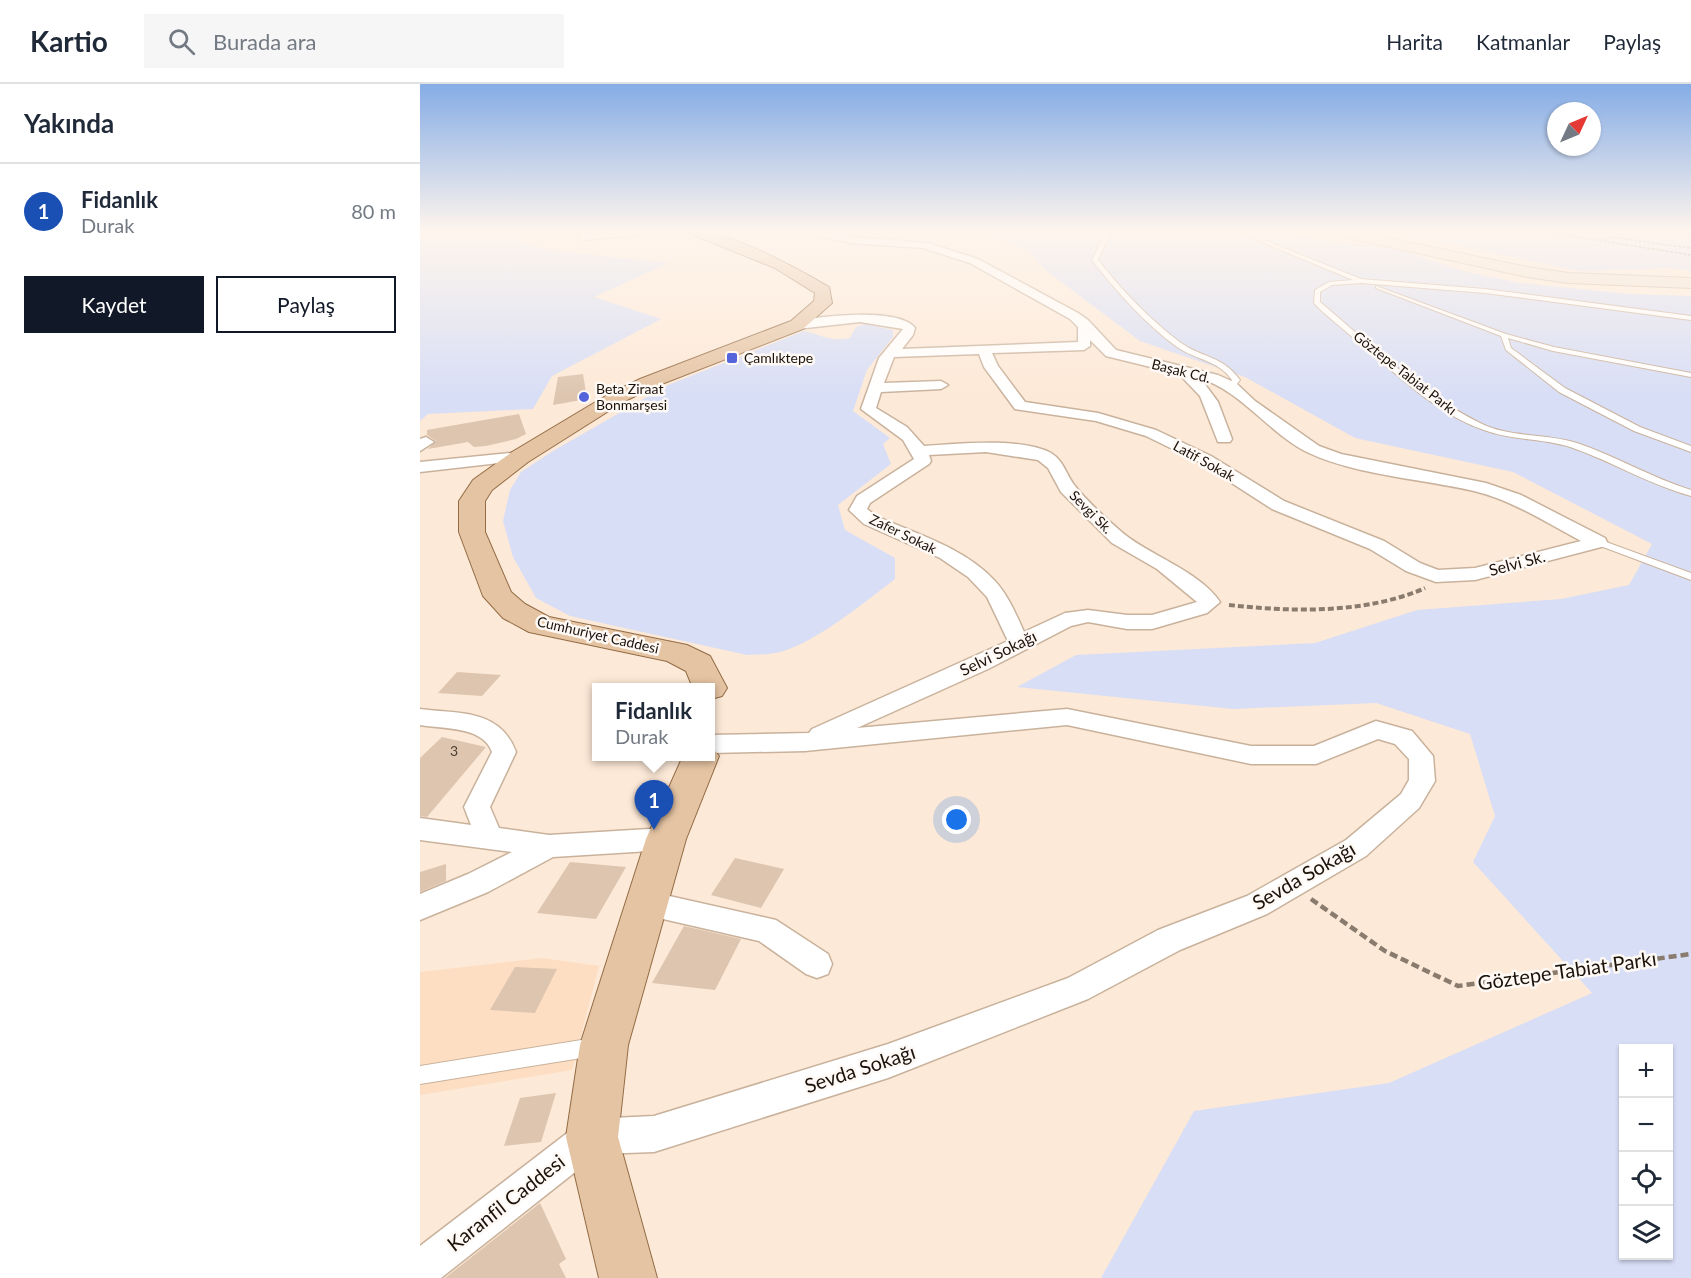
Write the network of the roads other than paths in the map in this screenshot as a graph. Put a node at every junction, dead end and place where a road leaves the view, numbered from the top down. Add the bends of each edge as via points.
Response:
1 (814, 286) edge
2 (1019, 286) edge
3 (1115, 286) edge
4 (1326, 286) edge
5 (1374, 286) edge
6 (1420, 286) edge
7 (1691, 318) edge
8 (1084, 323) junction
9 (797, 325) junction
10 (1504, 334) junction
11 (985, 351) junction
12 (890, 353) junction
13 (1181, 370) junction
14 (1691, 375) edge
15 (941, 385) dead end
16 (1231, 386) junction
17 (875, 388) junction
18 (1224, 439) dead end
19 (1691, 449) edge
20 (921, 451) junction
21 (519, 457) junction
22 (420, 466) edge
23 (1691, 493) edge
24 (1598, 542) junction
25 (1436, 576) joint
26 (1691, 577) edge
27 (1205, 606) joint
28 (1020, 644) junction
29 (708, 683) edge
30 (420, 717) edge
31 (805, 742) junction
32 (715, 744) edge
33 (699, 761) edge
34 (420, 829) edge
35 (490, 838) junction
36 (666, 839) junction
37 (549, 846) junction
38 (647, 904) junction
39 (420, 907) edge
40 (818, 964) dead end
41 (604, 1045) junction
42 (420, 1076) edge
43 (592, 1137) junction
44 (420, 1270) edge
45 (628, 1278) edge

1 - 9 main road, Cumhuriyet Caddesi via 823,291 823,303
2 - 8 street, Başak Cd.
3 - 16 lane via 1181,346 1228,366 1236,380
4 - 23 lane, Göztepe Tabiat Parkı via 1317,291 1317,303 1444,406 1482,427 1572,444 1663,485
5 - 10 lane, Göztepe Tabiat Parkı
6 - 7 lane, Göztepe Tabiat Parkı
8 - 11 street via 1095,356 1026,347
8 - 13 street, Başak Cd. via 1111,353
9 - 12 street via 860,318 905,324 909,328 907,335
9 - 21 main road, Cumhuriyet Caddesi via 647,383
10 - 14 lane, Göztepe Tabiat Parkı via 1553,349
10 - 19 lane via 1508,349 1562,390 1637,429
11 - 12 street
11 - 25 street, Latif Sokak via 1020,406 1098,417 1151,433 1205,459 1278,505 1377,545
12 - 17 street
13 - 16 street, Başak Cd.
13 - 18 street via 1212,401
15 - 17 street
16 - 24 street, Başak Cd. via 1313,449 1337,458 1480,487 1515,499
17 - 20 street via 868,409 912,438
20 - 27 street, Sevgi Sk. via 986,447 1044,456 1055,465 1066,488 1119,539 1164,565
20 - 28 street, Zafer Sokak via 923,461 863,500 858,510 870,520 955,559 987,584
21 - 22 street
21 - 29 main road, Cumhuriyet Caddesi via 482,485 472,501 472,532 498,596 514,611 540,625 676,652 699,664
24 - 25 street, Selvi Sk. via 1475,574
24 - 26 lane
27 - 28 street, Selvi Sokağı via 1152,622 1088,616 1065,620
28 - 31 street, Selvi Sokağı
30 - 35 street via 482,726 499,738 504,752 477,807
31 - 32 street, Sevda Sokağı
31 - 43 street, Sevda Sokağı via 1067,717 1251,755 1316,755 1376,730 1403,737 1421,756 1422,781 1410,801 1356,848 1257,905 1169,940 1077,988 888,1061 654,1134
33 - 36 main road
34 - 35 street
35 - 37 street
36 - 37 street
36 - 38 main road
37 - 39 street via 478,883
38 - 40 street via 766,929
38 - 41 main road
41 - 42 lane
41 - 43 main road
43 - 44 street, Karanfil Caddesi
43 - 45 main road

